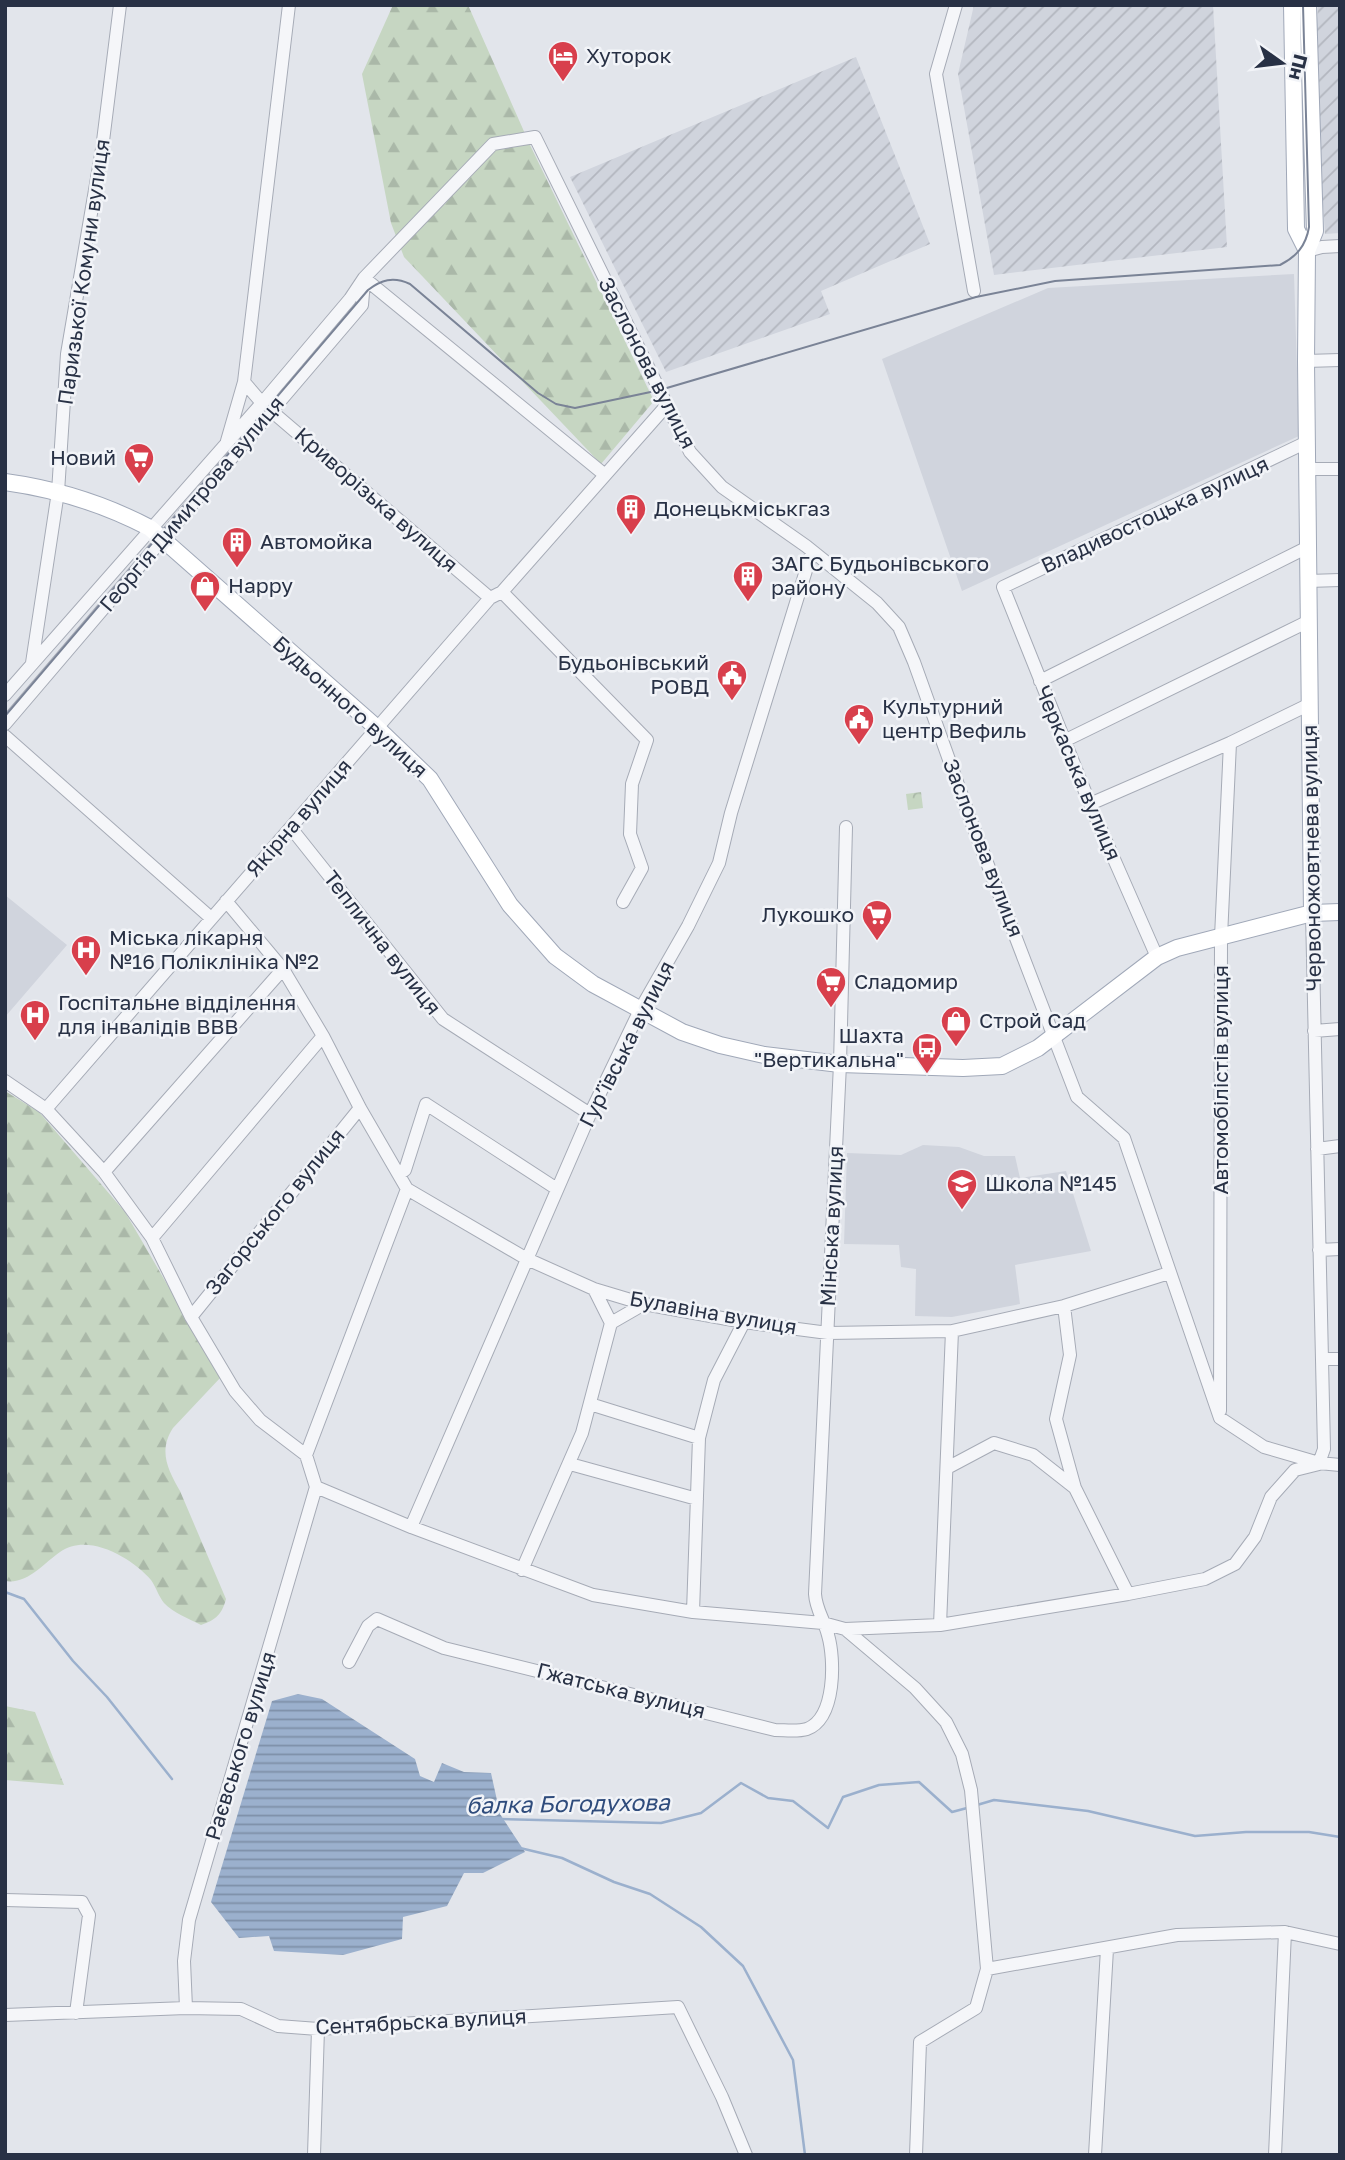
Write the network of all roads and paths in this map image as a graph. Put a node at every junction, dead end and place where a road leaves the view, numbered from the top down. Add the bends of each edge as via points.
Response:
1 (120, 5) edge
2 (289, 5) edge
3 (956, 5) edge
4 (1292, 5) edge
5 (1308, 5) edge
6 (535, 137) joint
7 (1340, 246) edge
8 (1307, 251) junction
9 (364, 278) junction
10 (974, 291) dead end
11 (1306, 360) junction
12 (1340, 360) edge
13 (244, 382) junction
14 (667, 405) junction
15 (266, 407) junction
16 (1307, 442) junction
17 (225, 444) junction
18 (1308, 469) junction
19 (1340, 469) edge
20 (605, 475) junction
21 (6, 486) edge
22 (58, 492) junction
23 (156, 534) junction
24 (1308, 547) junction
25 (811, 551) junction
26 (1340, 580) edge
27 (1308, 581) junction
28 (1003, 587) joint
29 (496, 595) junction
30 (1309, 621) junction
31 (32, 664) junction
32 (1040, 681) junction
33 (5, 695) edge
34 (1310, 704) junction
35 (5, 724) edge
36 (377, 728) junction
37 (5, 736) edge
38 (1064, 741) junction
39 (1230, 743) junction
40 (1090, 804) junction
41 (846, 827) dead end
42 (291, 828) junction
43 (226, 901) junction
44 (623, 902) dead end
45 (1340, 912) edge
46 (1312, 913) junction
47 (211, 918) junction
48 (1222, 937) junction
49 (1157, 957) junction
50 (282, 969) junction
51 (640, 1010) junction
52 (1340, 1029) edge
53 (1314, 1031) junction
54 (323, 1036) junction
55 (1055, 1036) junction
56 (840, 1064) junction
57 (5, 1081) edge
58 (360, 1108) junction
59 (46, 1109) junction
60 (590, 1114) junction
61 (1340, 1146) edge
62 (1317, 1149) junction
63 (104, 1172) junction
64 (400, 1173) junction
65 (407, 1189) junction
66 (557, 1189) junction
67 (152, 1238) junction
68 (1340, 1249) edge
69 (1319, 1250) junction
70 (527, 1259) junction
71 (1169, 1273) junction
72 (594, 1289) junction
73 (643, 1304) junction
74 (1064, 1306) junction
75 (191, 1317) junction
76 (744, 1322) junction
77 (611, 1324) junction
78 (952, 1331) junction
79 (828, 1333) junction
80 (1322, 1359) junction
81 (1340, 1359) edge
82 (590, 1404) junction
83 (1220, 1418) junction
84 (699, 1438) junction
85 (306, 1455) junction
86 (570, 1464) junction
87 (1319, 1464) junction
88 (1340, 1465) edge
89 (947, 1468) junction
90 (316, 1487) junction
91 (1075, 1488) junction
92 (697, 1499) junction
93 (411, 1527) junction
94 (522, 1570) junction
95 (1128, 1594) junction
96 (693, 1612) junction
97 (823, 1623) junction
98 (940, 1625) junction
99 (845, 1629) junction
100 (349, 1662) dead end
101 (5, 1900) edge
102 (1284, 1933) junction
103 (1340, 1944) edge
104 (1107, 1949) junction
105 (987, 1969) junction
106 (187, 2008) junction
107 (76, 2013) junction
108 (5, 2015) edge
109 (318, 2029) junction
110 (314, 2155) edge
111 (747, 2155) edge
112 (916, 2155) edge
113 (1095, 2155) edge
114 (1275, 2155) edge

1 - 22 street, Паризької Комуни вулиця via 102,149 67,354
2 - 13 street, Георгія Димитрова вулиця
3 - 10 street via 936,74
4 - 8 main road, Червоножовтнева вулиця via 1296,229
5 - 8 main road, Червоножовтнева вулиця via 1315,231
6 - 9 street, Георгія Димитрова вулиця via 493,144
6 - 14 street, Заслонова вулиця
7 - 8 street
8 - 11 main road, Червоножовтнева вулиця
9 - 15 street, Георгія Димитрова вулиця
9 - 20 street
11 - 12 street
11 - 16 main road, Червоножовтнева вулиця
13 - 15 street, Георгія Димитрова вулиця
13 - 17 street, Георгія Димитрова вулиця
14 - 20 street, Якірна вулиця
14 - 25 street, Заслонова вулиця via 690,452 722,487
15 - 17 street, Георгія Димитрова вулиця
15 - 23 street, Георгія Димитрова вулиця
15 - 29 street, Криворізька вулиця
16 - 18 main road, Червоножовтнева вулиця
16 - 28 street, Владивостоцька вулиця
17 - 23 street, Георгія Димитрова вулиця
18 - 19 street
18 - 24 main road, Червоножовтнева вулиця
20 - 29 street, Якірна вулиця
21 - 22 main road, Будьонного вулиця
22 - 23 main road, Будьонного вулиця via 123,514
22 - 31 street, Паризької Комуни вулиця
23 - 31 street, Георгія Димитрова вулиця
23 - 35 street, Георгія Димитрова вулиця
23 - 36 main road, Будьонного вулиця
24 - 27 main road, Червоножовтнева вулиця
24 - 32 street
25 - 51 street, Гур’ївська вулиця via 719,863
25 - 55 street, Заслонова вулиця via 877,603 899,627
26 - 27 street
27 - 30 main road, Червоножовтнева вулиця
28 - 32 street, Черкаська вулиця
29 - 36 street, Якірна вулиця
29 - 44 street, Криворізька вулиця via 648,740 632,784 630,834 642,868
30 - 34 main road, Червоножовтнева вулиця
30 - 38 street
31 - 33 street, Георгія Димитрова вулиця
32 - 38 street, Черкаська вулиця
34 - 39 street
34 - 46 main road, Червоножовтнева вулиця
36 - 42 street, Якірна вулиця
36 - 51 main road, Будьонного вулиця via 430,779 510,905 555,956
37 - 47 street
38 - 40 street, Черкаська вулиця
39 - 40 street
39 - 48 street, Автомобілістів вулиця
40 - 49 street, Черкаська вулиця
41 - 56 street, Мінська вулиця
42 - 43 street, Якірна вулиця
42 - 60 street, Теплична вулиця via 443,1019
43 - 47 street, Якірна вулиця
43 - 50 street
45 - 46 main road, Будьонного вулиця
46 - 48 main road, Будьонного вулиця
46 - 53 street, Червоножовтнева вулиця
47 - 59 street, Якірна вулиця
48 - 49 main road, Будьонного вулиця
48 - 83 street, Автомобілістів вулиця
49 - 55 main road, Будьонного вулиця
50 - 54 street
50 - 63 street
51 - 56 main road, Будьонного вулиця via 720,1045
51 - 60 street, Гур’ївська вулиця
52 - 53 street
53 - 62 street, Червоножовтнева вулиця
54 - 58 street
54 - 67 street
55 - 56 main road, Будьонного вулиця via 1002,1066
55 - 71 street, Заслонова вулиця via 1077,1097 1124,1138
56 - 79 street, Мінська вулиця
57 - 59 street
58 - 64 street
58 - 75 street, Загорського вулиця
59 - 63 street
60 - 66 street, Гур’ївська вулиця
61 - 62 street
62 - 69 street, Червоножовтнева вулиця
63 - 67 street
64 - 65 street
64 - 66 street via 405,1170 426,1104
65 - 70 street, Булавіна вулиця
65 - 85 street
66 - 70 street, Гур’ївська вулиця
67 - 75 street
68 - 69 street
69 - 80 street, Червоножовтнева вулиця
70 - 72 street, Булавіна вулиця
70 - 93 street, Гур’ївська вулиця
71 - 74 street, Булавіна вулиця
71 - 83 street, Заслонова вулиця
72 - 73 street, Булавіна вулиця
72 - 77 street
73 - 76 street, Булавіна вулиця
73 - 77 street
74 - 78 street, Булавіна вулиця
74 - 91 street via 1070,1355 1056,1419
75 - 85 street via 235,1391 260,1420
76 - 79 street, Булавіна вулиця
76 - 84 street via 714,1380
77 - 82 street
78 - 79 street, Булавіна вулиця
78 - 89 street
79 - 97 street, Мінська вулиця via 815,1594
80 - 81 street
80 - 87 street, Червоножовтнева вулиця via 1324,1449
82 - 84 street
82 - 86 street
83 - 87 street via 1264,1447
84 - 92 street
85 - 90 street
86 - 92 street
86 - 94 street
87 - 88 street
87 - 95 street via 1295,1470 1271,1497 1255,1537 1235,1564 1205,1579
89 - 91 street via 994,1443 1032,1455
89 - 98 street
90 - 93 street
90 - 106 street, Раєвського вулиця via 189,1920 184,1961
91 - 95 street
92 - 96 street
93 - 94 street
94 - 96 street via 593,1595
95 - 98 street
96 - 97 street
97 - 99 street
97 - 100 street, Гжатська вулиця via 832,1692 819,1720 797,1731 775,1730 444,1648 377,1619 368,1626
98 - 99 street
99 - 105 street via 915,1688 946,1722 962,1754 971,1790
101 - 107 street via 82,1902 89,1915
102 - 103 street
102 - 104 street via 1177,1935
102 - 114 street
104 - 105 street
104 - 113 street
105 - 112 street via 976,2008 920,2042
106 - 107 street, Сентябрьска вулиця
106 - 109 street, Сентябрьска вулиця via 241,2009 278,2026
107 - 108 street, Сентябрьска вулиця
109 - 110 street
109 - 111 street, Сентябрьска вулиця via 678,2007

